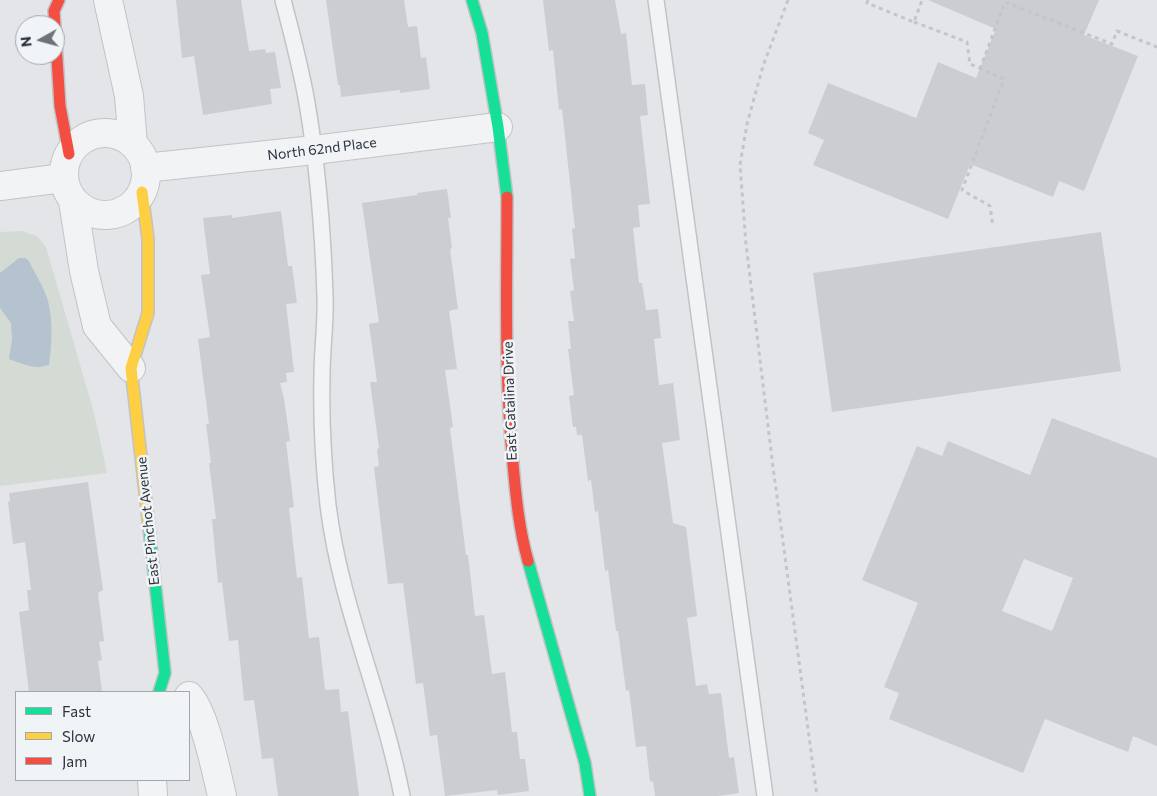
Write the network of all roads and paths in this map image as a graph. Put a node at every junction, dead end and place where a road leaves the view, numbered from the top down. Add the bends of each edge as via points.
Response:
1 (59, 0) edge
2 (108, 0) edge
3 (283, 0) edge
4 (472, 0) edge
5 (656, 0) edge
6 (788, 0) edge
7 (868, 0) edge
8 (922, 0) edge
9 (914, 22) junction
10 (1157, 47) edge
11 (980, 68) junction
12 (498, 127) junction
13 (133, 144) junction
14 (314, 150) junction
15 (68, 178) junction
16 (144, 180) junction
17 (0, 186) edge
18 (993, 227) dead end
19 (131, 368) junction
20 (162, 683) edge
21 (182, 691) edge
22 (190, 697) edge
23 (152, 781) edge
24 (153, 796) edge
25 (222, 796) edge
26 (402, 796) edge
27 (590, 796) edge
28 (765, 796) edge
29 (817, 796) edge

1 - 15 street via 54,11
2 - 13 street via 129,96
3 - 14 lane via 307,101
4 - 12 street, East Catalina Drive via 482,33
5 - 28 lane
6 - 29 path via 763,66 746,124 740,165 773,468
7 - 9 path via 867,3
8 - 9 path
9 - 11 path via 967,42 970,64
10 - 11 path via 1117,31 1112,44 1005,2
11 - 18 path via 1004,79 962,190 990,206
12 - 14 street, North 62nd Place
12 - 27 street, East Catalina Drive via 507,195 508,413 522,540 585,763
13 - 15 street via 111,133 86,137 76,144
13 - 16 street via 143,160
14 - 16 street, North 62nd Place
14 - 26 lane via 322,231 322,434 329,505 352,619 376,690
15 - 16 street via 84,210 96,215 123,211 134,203
15 - 17 street
15 - 19 street via 97,326
16 - 19 street, East Pinchot Avenue via 148,314
19 - 20 street, East Pinchot Avenue
20 - 21 street, East Pinchot Avenue
22 - 25 street via 213,754
23 - 24 street

